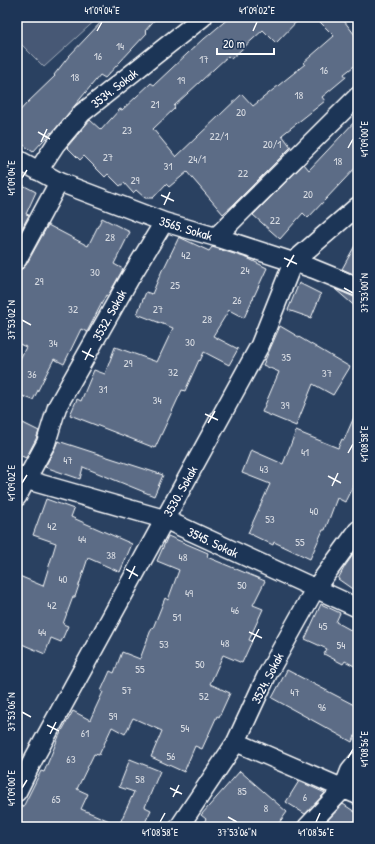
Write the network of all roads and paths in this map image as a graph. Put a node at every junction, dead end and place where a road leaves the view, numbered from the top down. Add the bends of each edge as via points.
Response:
1 (203, 17) edge
2 (358, 96) edge
3 (17, 160) edge
4 (38, 171) junction
5 (59, 182) junction
6 (358, 206) edge
7 (164, 222) junction
8 (216, 237) junction
9 (17, 260) edge
10 (293, 262) junction
11 (358, 287) edge
12 (22, 477) edge
13 (17, 497) edge
14 (164, 519) junction
15 (358, 530) edge
16 (314, 589) junction
17 (358, 608) edge
18 (236, 742) junction
19 (358, 761) edge
20 (17, 792) edge
21 (350, 792) edge
22 (179, 827) edge
23 (307, 827) edge

1 - 4 street, 3534. Sokak via 82,113 55,145
2 - 8 street
3 - 4 street, 3565. Sokak
4 - 5 street, 3565. Sokak
5 - 7 street, 3565. Sokak
5 - 9 street
6 - 10 street, 3530. Sokak
7 - 8 street, 3565. Sokak
7 - 12 street, 3532. Sokak via 57,407 46,443
8 - 10 street, 3565. Sokak
10 - 11 street, 3565. Sokak
10 - 14 street, 3530. Sokak via 260,345
12 - 13 street, 3532. Sokak
12 - 14 street, 3545. Sokak
14 - 16 street, 3545. Sokak
14 - 20 street, 3530. Sokak
15 - 16 street, 3524. Sokak
16 - 17 street, 3545. Sokak
16 - 18 street, 3524. Sokak via 267,675
18 - 21 street
18 - 22 street, 3524. Sokak
19 - 21 street via 350,771
21 - 23 street

